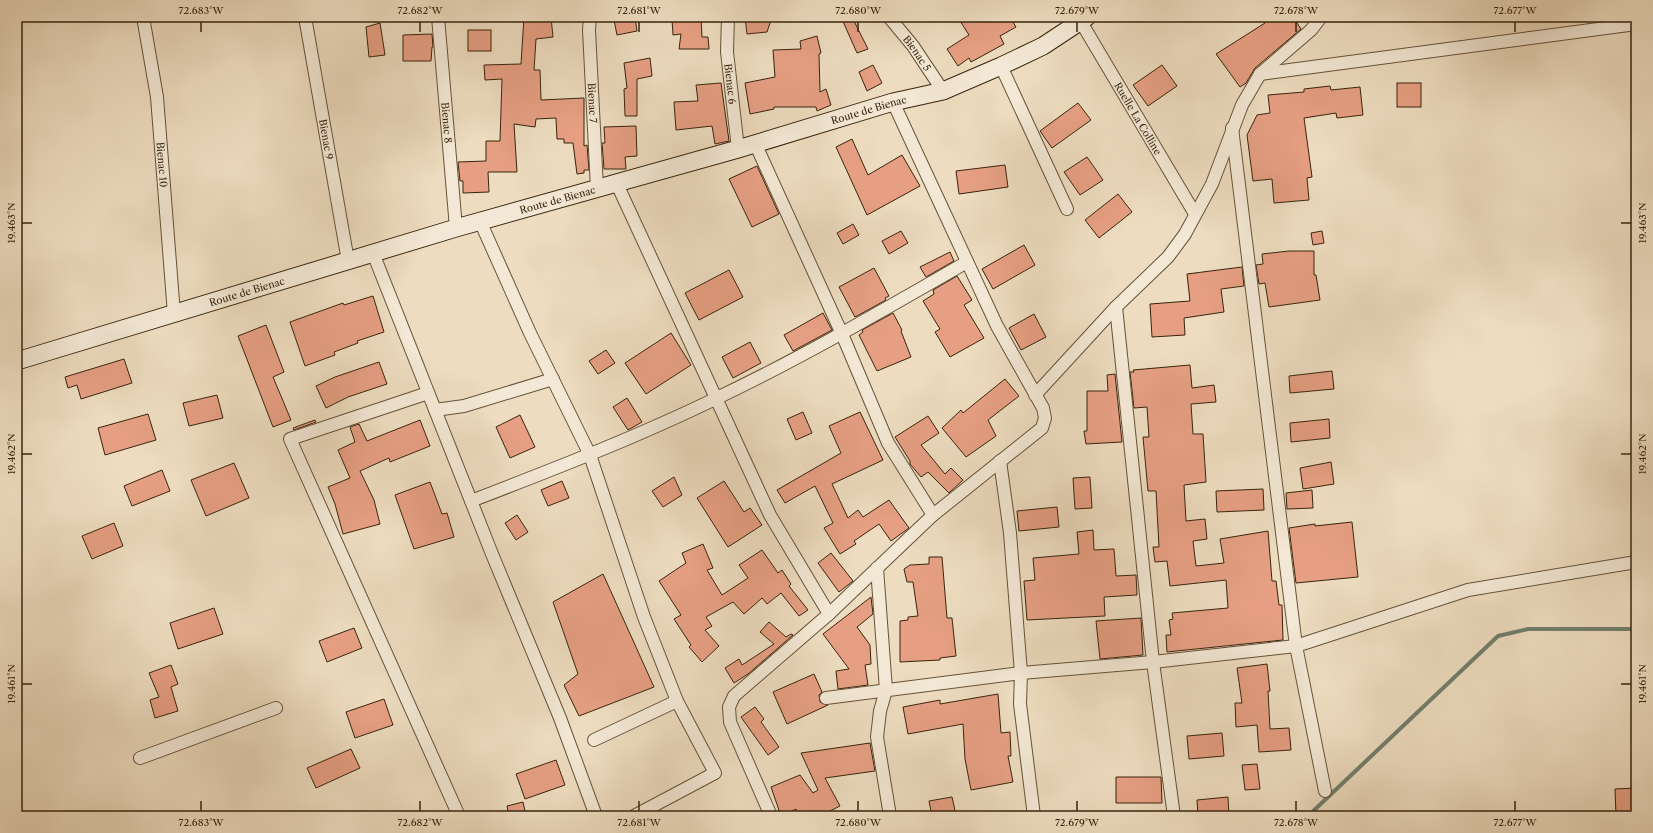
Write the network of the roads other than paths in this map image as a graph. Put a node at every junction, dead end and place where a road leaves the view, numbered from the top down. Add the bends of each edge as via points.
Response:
1 (143, 17) edge
2 (305, 17) edge
3 (438, 17) edge
4 (590, 17) edge
5 (728, 17) edge
6 (889, 17) edge
7 (1321, 17) edge
8 (1084, 19) edge
9 (1636, 24) edge
10 (1001, 66) junction
11 (1260, 74) junction
12 (943, 91) junction
13 (893, 102) junction
14 (1232, 128) junction
15 (755, 144) junction
16 (738, 150) junction
17 (617, 184) junction
18 (597, 189) junction
19 (1067, 209) dead end
20 (1195, 214) junction
21 (480, 222) junction
22 (456, 228) junction
23 (373, 253) junction
24 (348, 261) junction
25 (967, 262) junction
26 (1116, 307) junction
27 (174, 314) junction
28 (842, 334) junction
29 (17, 361) edge
30 (553, 379) junction
31 (428, 393) junction
32 (1035, 395) junction
33 (717, 398) junction
34 (435, 410) junction
35 (590, 454) junction
36 (1000, 460) junction
37 (471, 501) junction
38 (933, 515) junction
39 (1636, 562) edge
40 (877, 568) junction
41 (829, 614) junction
42 (1296, 646) junction
43 (1153, 662) junction
44 (1021, 673) junction
45 (886, 690) junction
46 (826, 698) dead end
47 (677, 701) junction
48 (276, 708) dead end
49 (594, 740) dead end
50 (140, 758) dead end
51 (1325, 790) dead end
52 (459, 816) edge
53 (596, 816) edge
54 (634, 816) edge
55 (772, 816) edge
56 (890, 816) edge
57 (1034, 816) edge
58 (1174, 816) edge

1 - 27 street, Bienac 10 via 157,97
2 - 24 street, Bienac 9
3 - 22 street, Bienac 8
4 - 18 street, Bienac 7
5 - 16 street, Bienac 6 via 727,52
6 - 12 street, Bienac 5 via 914,46
7 - 11 street via 1311,30
8 - 10 main road, Route de Bienac via 1043,46
8 - 20 street, Ruelle La Colline
9 - 11 street
10 - 12 main road, Route de Bienac
10 - 19 street
11 - 14 street
12 - 13 main road, Route de Bienac
13 - 15 main road, Route de Bienac
13 - 25 street
14 - 20 street via 1212,184
14 - 42 street
15 - 16 main road, Route de Bienac
15 - 28 street
16 - 17 main road, Route de Bienac
17 - 18 main road, Route de Bienac
17 - 33 street via 674,311
18 - 21 main road, Route de Bienac
20 - 26 street via 1185,234 1168,257
21 - 22 main road, Route de Bienac
21 - 30 street
22 - 23 main road, Route de Bienac
23 - 24 main road, Route de Bienac
23 - 31 street
24 - 27 main road, Route de Bienac
25 - 28 street
25 - 32 street via 997,326
26 - 32 street
26 - 43 street
27 - 29 main road, Route de Bienac
28 - 33 street
28 - 38 street via 888,443
30 - 34 street via 464,406
30 - 35 street
31 - 34 street
31 - 52 street via 290,439
32 - 36 street via 1046,418 1042,428
33 - 35 street
33 - 41 street via 770,515
34 - 37 street
35 - 37 street
35 - 47 street via 644,616
36 - 38 street
36 - 44 street via 1010,534
37 - 53 street via 560,718
38 - 40 street
39 - 42 street via 1468,590
40 - 41 street
40 - 45 street
41 - 55 street via 734,696 729,707 730,722
42 - 43 street
42 - 51 street
43 - 44 street
43 - 58 street
44 - 45 street
44 - 57 street via 1020,704
45 - 46 street
45 - 56 street via 877,737
47 - 49 street
47 - 54 street via 715,773
48 - 50 street

